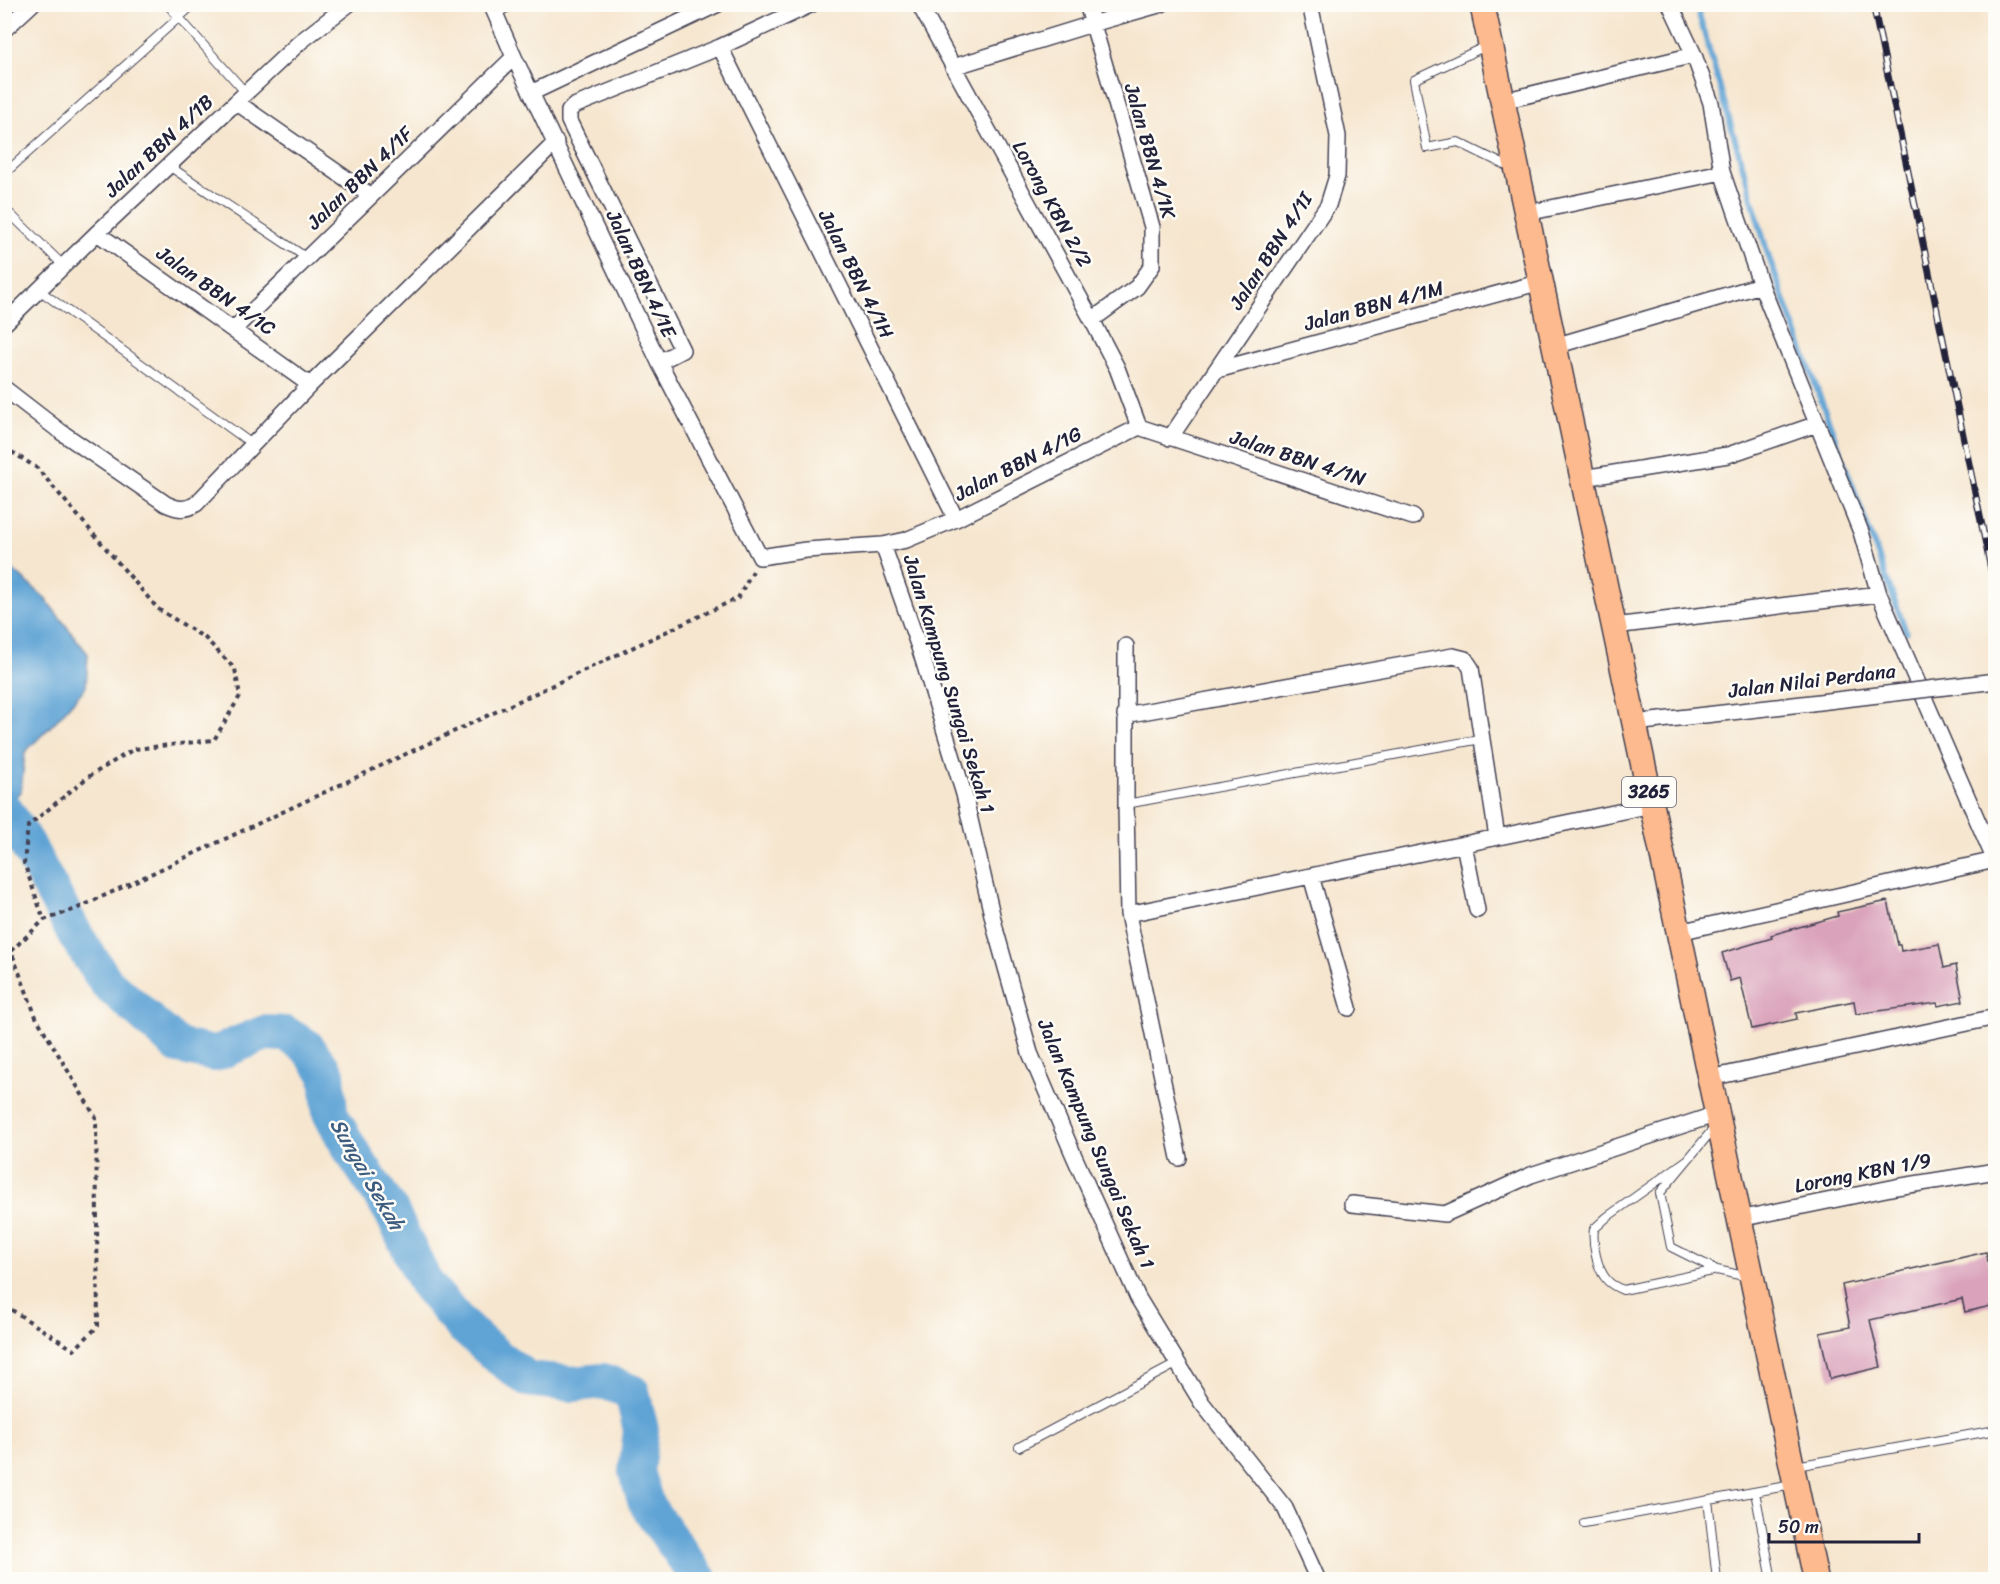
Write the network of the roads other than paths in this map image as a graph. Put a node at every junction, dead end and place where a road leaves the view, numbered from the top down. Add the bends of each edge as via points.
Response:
1 (32, 4) edge
2 (167, 4) edge
3 (194, 4) edge
4 (349, 4) edge
5 (515, 4) edge
6 (718, 4) edge
7 (812, 4) edge
8 (919, 4) edge
9 (1087, 4) edge
10 (1162, 4) edge
11 (1310, 4) edge
12 (1482, 4) edge
13 (1670, 4) edge
14 (493, 9) edge
15 (179, 18) junction
16 (1092, 24) junction
17 (4, 30) edge
18 (1491, 44) junction
19 (720, 47) junction
20 (1694, 55) junction
21 (514, 57) junction
22 (953, 67) junction
23 (531, 93) junction
24 (241, 98) junction
25 (1503, 101) junction
26 (556, 142) junction
27 (169, 166) junction
28 (1518, 171) junction
29 (1722, 172) junction
30 (4, 174) edge
31 (371, 196) junction
32 (4, 208) edge
33 (1527, 213) junction
34 (98, 233) junction
35 (306, 258) junction
36 (64, 266) junction
37 (1541, 282) junction
38 (1761, 285) junction
39 (39, 290) junction
40 (1092, 320) junction
41 (4, 324) edge
42 (234, 328) junction
43 (1555, 346) junction
44 (659, 362) junction
45 (1217, 370) junction
46 (310, 385) junction
47 (4, 388) edge
48 (1817, 424) junction
49 (1139, 427) junction
50 (1170, 438) junction
51 (252, 444) junction
52 (1583, 478) junction
53 (1413, 517) dead end
54 (956, 519) junction
55 (883, 545) junction
56 (760, 557) joint
57 (1879, 594) junction
58 (1614, 626) junction
59 (1126, 646) dead end
60 (1995, 681) edge
61 (1125, 715) junction
62 (1634, 723) junction
63 (1482, 739) junction
64 (1126, 804) junction
65 (1652, 805) junction
66 (1497, 837) junction
67 (1464, 844) junction
68 (1995, 862) edge
69 (1311, 876) junction
70 (1477, 910) dead end
71 (1128, 914) junction
72 (1679, 932) junction
73 (1349, 1008) dead end
74 (1995, 1017) edge
75 (1710, 1078) junction
76 (1718, 1118) junction
77 (1179, 1158) dead end
78 (1687, 1160) junction
79 (1995, 1171) edge
80 (1352, 1204) dead end
81 (1740, 1219) junction
82 (1717, 1270) junction
83 (1752, 1278) junction
84 (1178, 1363) junction
85 (1995, 1430) edge
86 (1019, 1447) dead end
87 (1794, 1476) junction
88 (1755, 1492) junction
89 (1708, 1500) junction
90 (1584, 1523) dead end
91 (1318, 1580) edge
92 (1717, 1580) edge
93 (1772, 1580) edge
94 (1816, 1580) edge

1 - 17 street
2 - 15 lane
3 - 15 lane
4 - 24 street, Jalan BBN 4/1B via 300,42
5 - 14 lane
6 - 23 street
7 - 19 street
8 - 22 street, Lorong KBN 2/2
9 - 16 street, Jalan BBN 4/1K
10 - 16 street
11 - 45 street, Jalan BBN 4/1I via 1338,136 1337,176 1328,206
12 - 18 main road, 3265
13 - 20 street
14 - 21 street, Jalan BBN 4/1E
15 - 24 lane
15 - 30 lane
16 - 22 street
16 - 40 street, Jalan BBN 4/1K via 1152,228 1152,266 1137,287
18 - 25 main road, 3265
18 - 28 lane via 1414,80 1427,148 1458,142
19 - 44 street via 568,111 569,121 682,350
19 - 54 street, Jalan BBN 4/1H
20 - 25 street
20 - 29 street via 1711,103
21 - 23 street, Jalan BBN 4/1E
21 - 31 street, Jalan BBN 4/1F
22 - 40 street, Lorong KBN 2/2
23 - 26 street, Jalan BBN 4/1E
24 - 27 street, Jalan BBN 4/1B
24 - 31 street
25 - 28 main road, 3265
26 - 44 street, Jalan BBN 4/1E
26 - 46 street
27 - 34 street, Jalan BBN 4/1B
27 - 35 lane
28 - 33 main road, 3265
29 - 33 street
29 - 38 street
31 - 35 street, Jalan BBN 4/1F
32 - 36 lane
33 - 37 main road, 3265
34 - 36 street, Jalan BBN 4/1B
34 - 42 street, Jalan BBN 4/1C
35 - 42 street, Jalan BBN 4/1F
36 - 39 street, Jalan BBN 4/1B
37 - 43 main road, 3265
37 - 45 street, Jalan BBN 4/1M
38 - 43 street
38 - 48 street
39 - 41 street, Jalan BBN 4/1B
39 - 51 lane
40 - 49 street, Lorong KBN 2/2 via 1117,368
42 - 46 street, Jalan BBN 4/1C
43 - 52 main road, 3265
44 - 56 street, Jalan BBN 4/1E
45 - 50 street, Jalan BBN 4/1I
46 - 51 street
47 - 51 street via 166,504 181,509 196,504
48 - 52 street via 1728,455
48 - 57 street via 1861,532
49 - 50 street
49 - 54 street, Jalan BBN 4/1G
50 - 53 street, Jalan BBN 4/1N
52 - 58 main road, 3265
54 - 55 street, Jalan BBN 4/1G via 906,540
55 - 56 street, Jalan BBN 4/1G
55 - 84 street, Jalan Kampung Sungai Sekah 1 via 964,794 996,932 1030,1053 1138,1298
57 - 58 street
57 - 68 street
58 - 62 main road, 3265
59 - 61 street
60 - 62 street, Jalan Nilai Perdana, bridge
61 - 63 street via 1453,656 1465,658 1471,668
61 - 64 street
62 - 65 main road, 3265
63 - 64 lane
63 - 66 street
64 - 71 street
65 - 66 street
65 - 72 main road, 3265
66 - 67 street
67 - 69 street
67 - 70 street
68 - 72 street
69 - 71 street
69 - 73 street
71 - 77 street
72 - 75 main road, 3265
74 - 75 street
75 - 76 main road, 3265
76 - 78 lane
76 - 80 street via 1531,1175 1445,1214
76 - 81 main road, 3265
78 - 82 lane via 1660,1193 1671,1247
78 - 82 lane via 1594,1229 1599,1266 1606,1280 1623,1290
79 - 81 street, Lorong KBN 1/9
81 - 83 main road, 3265
82 - 83 lane
83 - 87 main road, 3265
84 - 86 lane
84 - 91 street, Jalan Kampung Sungai Sekah 1 via 1202,1403 1285,1508
85 - 87 lane
87 - 88 lane
87 - 94 main road, 3265
88 - 89 lane
88 - 93 lane
89 - 90 lane
89 - 92 lane

